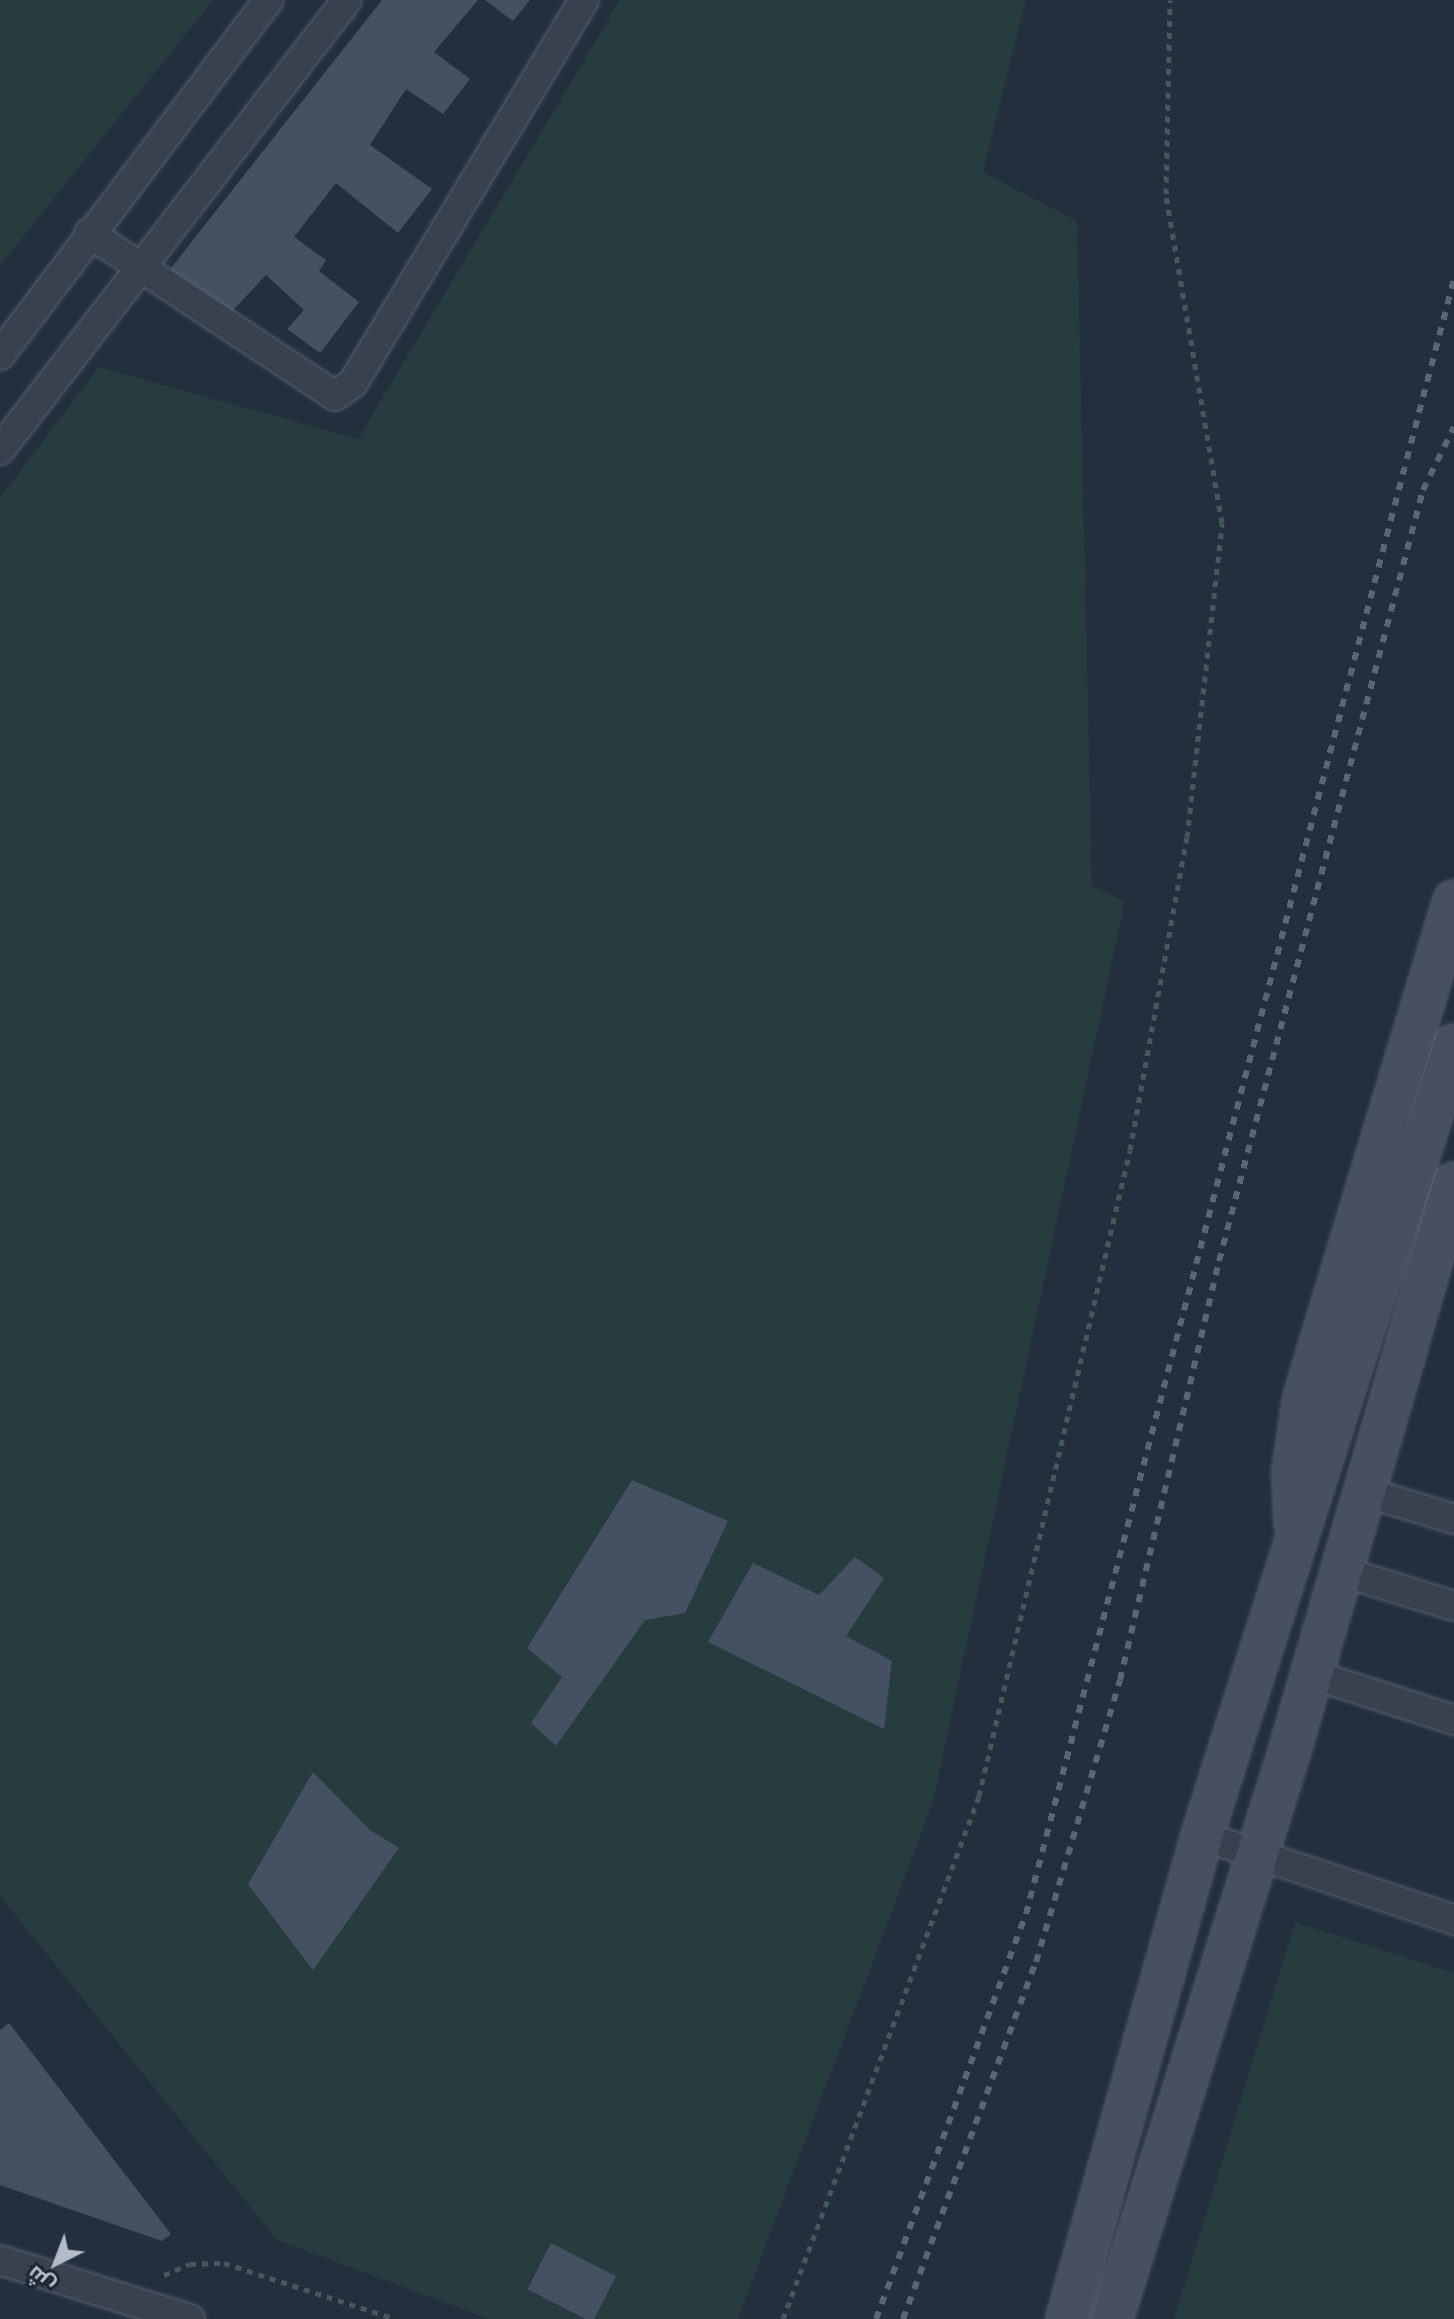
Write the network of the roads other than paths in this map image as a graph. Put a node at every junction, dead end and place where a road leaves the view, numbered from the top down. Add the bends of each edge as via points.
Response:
1 (268, 0) edge
2 (347, 0) edge
3 (584, 0) edge
4 (89, 233) junction
5 (136, 268) junction
6 (0, 355) edge
7 (0, 450) edge
8 (1454, 901) edge
9 (1454, 1045) edge
10 (1454, 1183) edge
11 (1362, 1491) junction
12 (1454, 1519) edge
13 (1299, 1546) junction
14 (1340, 1571) junction
15 (1454, 1606) edge
16 (1311, 1674) junction
17 (1454, 1720) edge
18 (1202, 1836) junction
19 (1257, 1854) junction
20 (1454, 1920) edge
21 (0, 2260) edge
22 (132, 2311) edge
23 (190, 2319) edge
24 (1067, 2319) edge
25 (1112, 2319) edge

1 - 4 street
2 - 5 street
3 - 5 street via 353,383 335,396
4 - 5 street
4 - 6 street
5 - 7 street
8 - 13 street via 1304,1398 1293,1471
9 - 13 street
10 - 11 street
11 - 12 street
11 - 14 street
13 - 18 street
14 - 15 street
14 - 16 street
16 - 17 street
16 - 19 street
18 - 19 street
18 - 24 street
19 - 20 street
19 - 25 street
21 - 22 street
22 - 23 street

